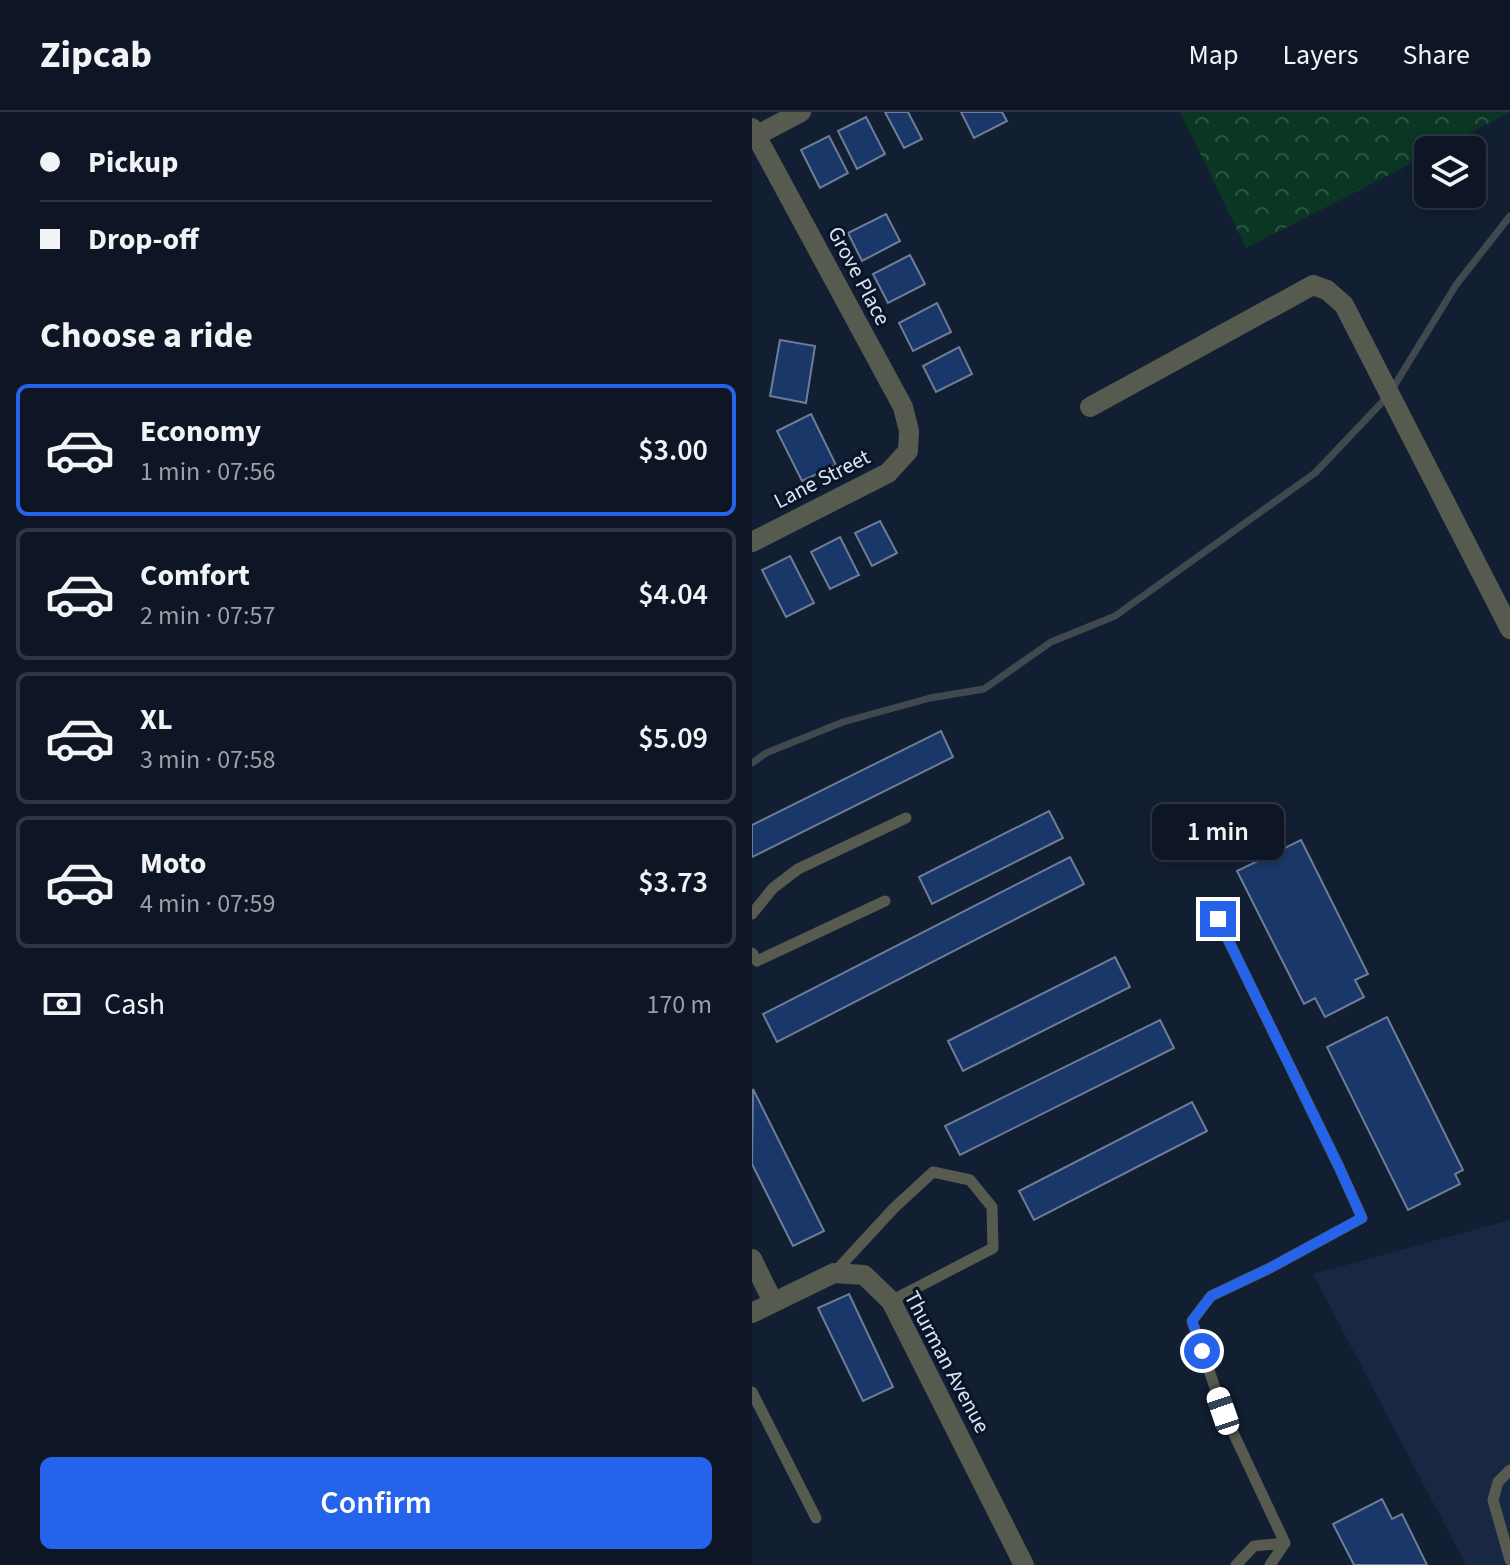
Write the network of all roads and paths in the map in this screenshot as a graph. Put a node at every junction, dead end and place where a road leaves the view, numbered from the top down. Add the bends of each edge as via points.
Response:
1 (801, 112) edge
2 (754, 134) edge
3 (1090, 407) dead end
4 (908, 451) joint
5 (752, 542) edge
6 (1510, 629) edge
7 (906, 818) dead end
8 (885, 901) dead end
9 (752, 914) edge
10 (1218, 919) dead end
11 (752, 953) edge
12 (752, 1259) edge
13 (834, 1273) junction
14 (891, 1301) junction
15 (773, 1302) junction
16 (752, 1313) edge
17 (752, 1392) edge
18 (1510, 1470) edge
19 (816, 1518) dead end
20 (1285, 1543) junction
21 (1510, 1560) edge
22 (1024, 1565) edge
23 (1236, 1565) edge
24 (1270, 1565) edge

1 - 2 street
2 - 4 street, Grove Place via 903,407
3 - 6 street via 1313,285 1327,290 1344,305
4 - 5 street, Lane Street via 888,473
7 - 9 lane via 798,869
8 - 11 lane via 757,961
10 - 20 lane via 1362,1218 1211,1296 1192,1321 1223,1411
12 - 15 street
13 - 14 street, Thurman Avenue via 864,1275
13 - 14 lane via 933,1172 970,1180 992,1207 993,1248
13 - 15 street
14 - 22 street, Thurman Avenue
15 - 16 street
17 - 19 lane
18 - 21 lane via 1498,1482 1493,1500
20 - 23 lane via 1254,1546
20 - 24 lane

